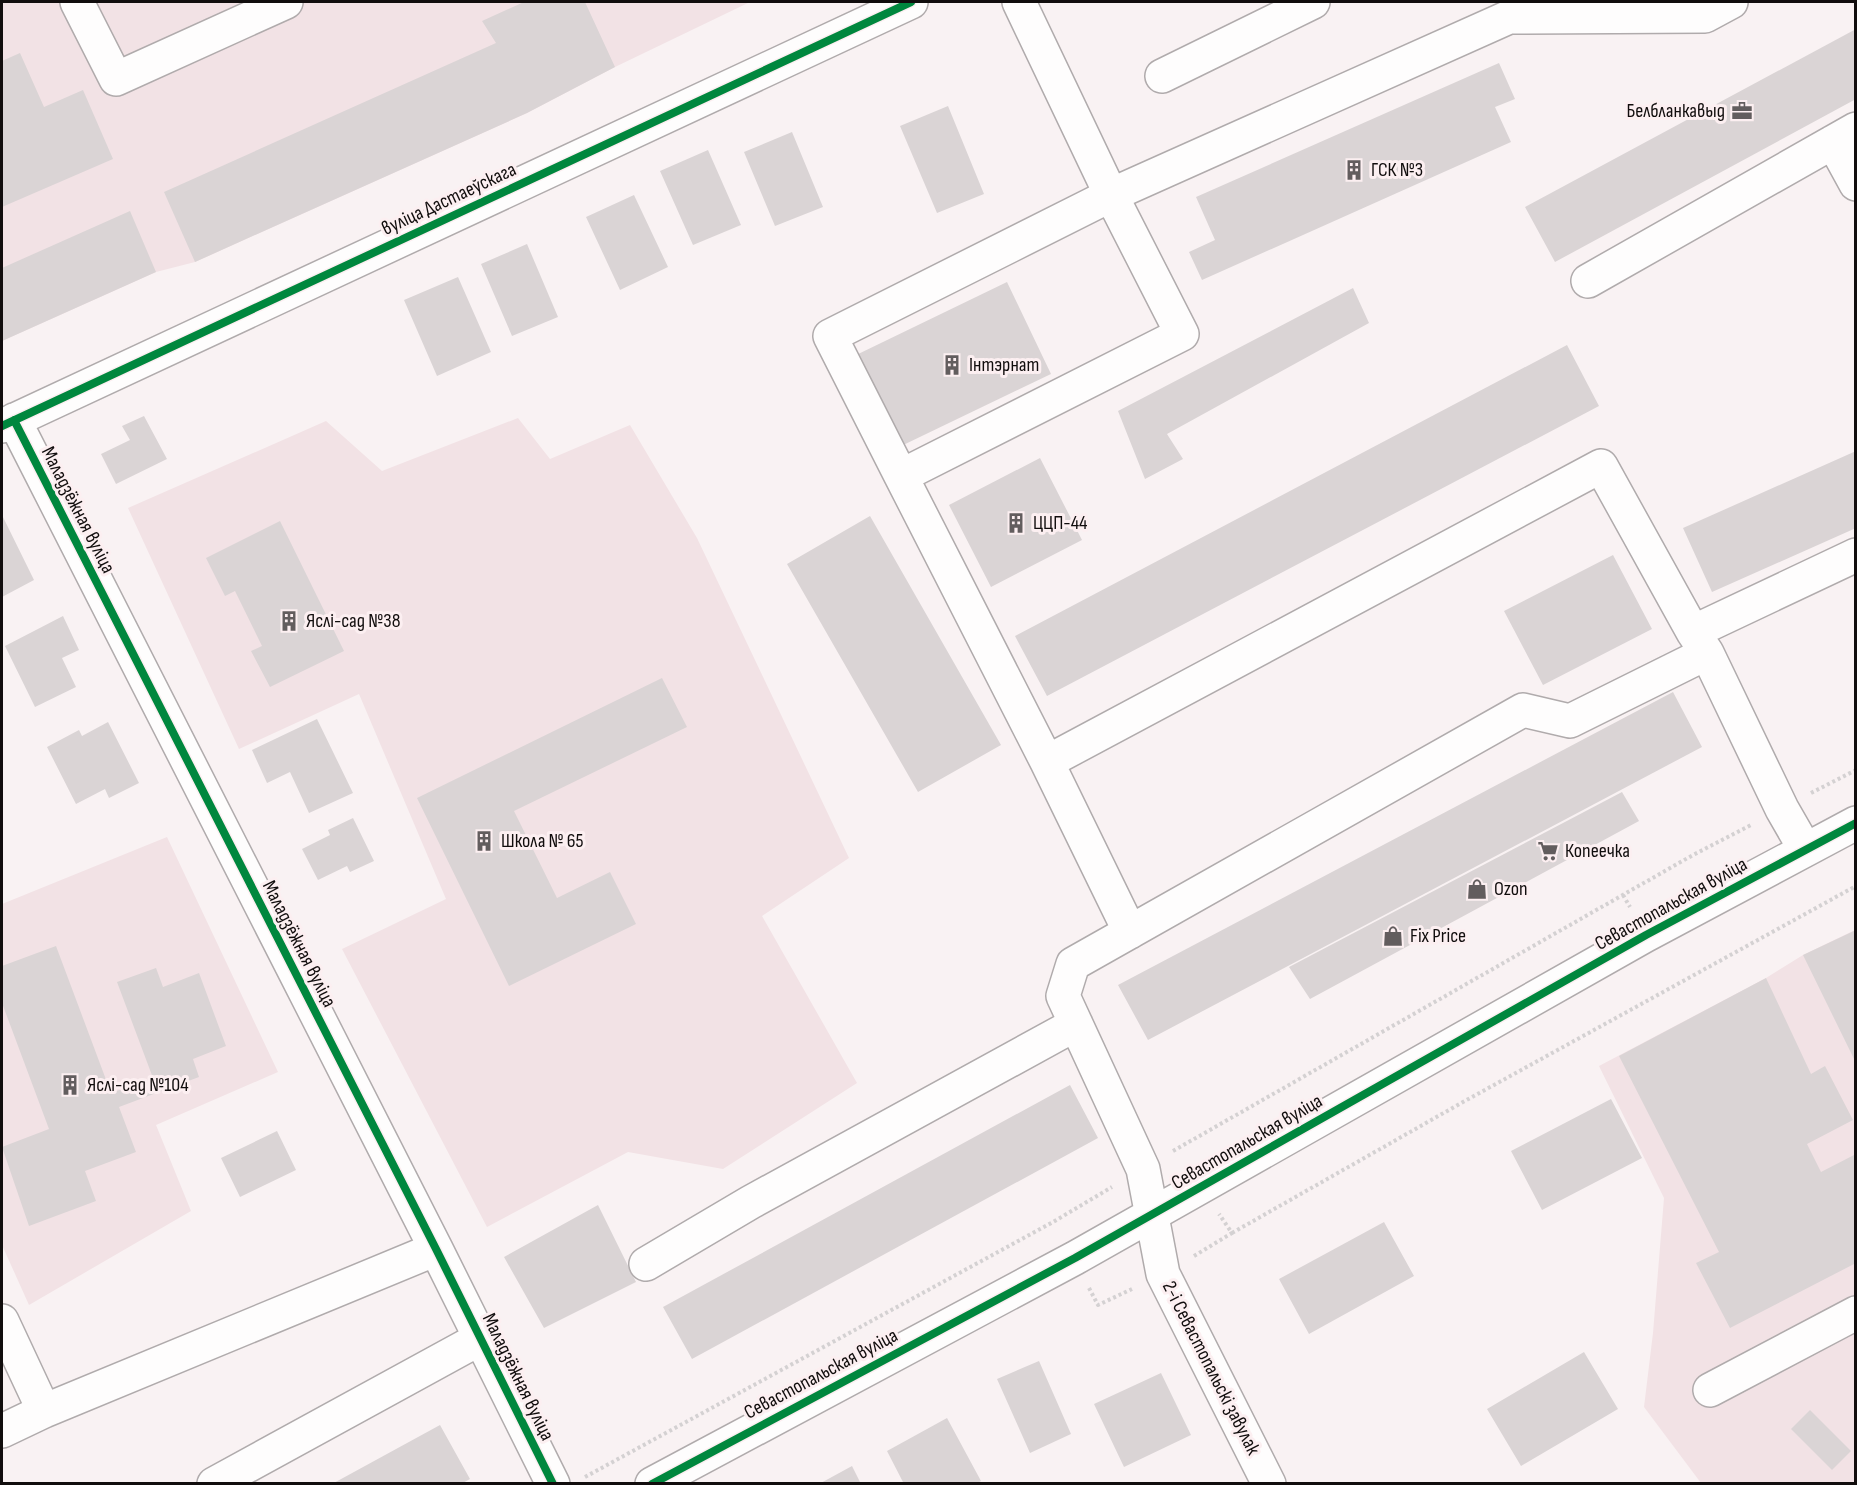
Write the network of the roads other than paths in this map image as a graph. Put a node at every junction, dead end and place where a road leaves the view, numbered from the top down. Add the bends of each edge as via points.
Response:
1 (77, 2) edge
2 (286, 2) edge
3 (910, 2) edge
4 (1019, 2) edge
5 (1313, 2) edge
6 (1731, 2) edge
7 (1505, 9) edge
8 (1162, 76) dead end
9 (1844, 135) edge
10 (1856, 184) edge
11 (1111, 195) junction
12 (1588, 281) dead end
13 (8, 423) edge
14 (901, 476) junction
15 (1856, 555) edge
16 (1700, 642) junction
17 (1047, 762) junction
18 (1856, 823) edge
19 (1805, 849) junction
20 (1130, 932) junction
21 (1076, 1024) junction
22 (1153, 1214) junction
23 (436, 1249) junction
24 (646, 1264) dead end
25 (1856, 1312) edge
26 (2, 1321) edge
27 (481, 1338) junction
28 (1710, 1390) dead end
29 (44, 1411) junction
30 (2, 1431) edge
31 (568, 1481) edge
32 (214, 1484) edge
33 (652, 1484) edge
34 (1269, 1484) edge

1 - 2 street via 116,79
3 - 13 street, вуліца Дастаеўскага
4 - 11 street
5 - 8 street
6 - 7 street via 1705,16
7 - 11 street
9 - 10 street
9 - 12 street
11 - 14 street via 1182,334
11 - 14 street via 830,336
13 - 23 street, Маладзёжная вуліца
14 - 17 street
15 - 16 street, 2-і Севастопальскі завулак
16 - 17 street via 1601,466
16 - 19 street
16 - 20 street, 2-і Севастопальскі завулак via 1570,721 1523,710
17 - 20 street
18 - 19 street, Севастопальская вуліца
19 - 22 street, Севастопальская вуліца
20 - 21 street, 2-і Севастопальскі завулак via 1072,964 1063,996
21 - 22 street, 2-і Севастопальскі завулак via 1143,1169
21 - 24 street
22 - 33 street, Севастопальская вуліца
22 - 34 street, 2-і Севастопальскі завулак via 1163,1274
23 - 27 street, Маладзёжная вуліца
23 - 29 street
25 - 28 street
26 - 29 street
27 - 31 street, Маладзёжная вуліца
27 - 32 street
29 - 30 street

